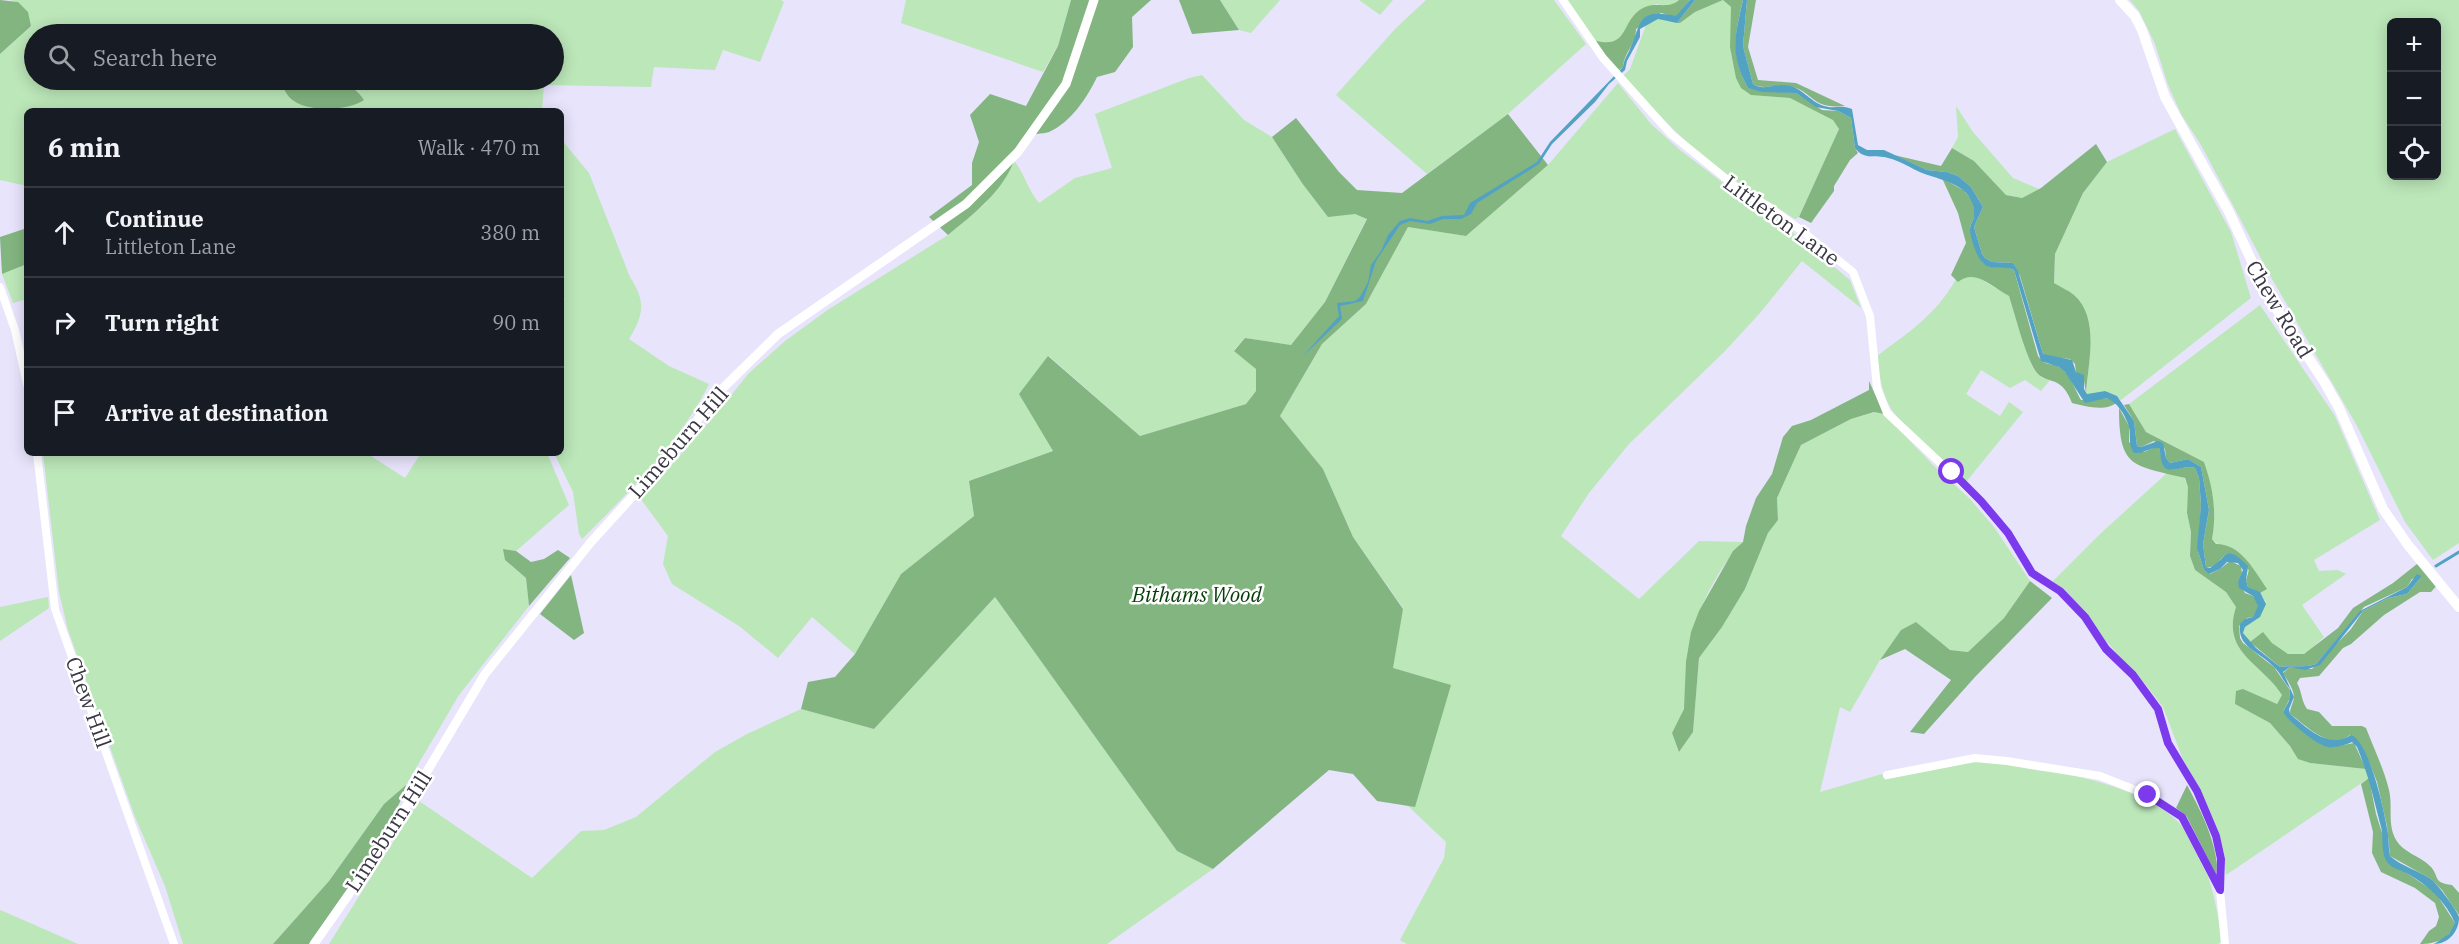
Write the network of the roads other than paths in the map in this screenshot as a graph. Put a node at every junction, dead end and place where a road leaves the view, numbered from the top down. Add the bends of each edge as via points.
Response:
1 (1094, 0) edge
2 (1563, 0) edge
3 (2120, 0) edge
4 (0, 287) edge
5 (24, 370) edge
6 (37, 456) edge
7 (2459, 607) edge
8 (1887, 775) dead end
9 (2220, 890) junction
10 (174, 944) edge
11 (314, 944) edge
12 (2225, 944) edge

1 - 11 street, Limeburn Hill via 1066,84 1018,152 966,204 778,334 718,393 671,454 591,542 485,674 381,847
2 - 9 street, Littleton Lane via 1603,58 1671,134 1740,190 1768,206 1854,272 1870,316 1876,388 1887,413 1981,501 2008,533 2032,573 2060,591 2085,617 2106,649 2133,675 2158,709 2168,743 2197,791 2216,836 2221,859
3 - 7 main road, Chew Road via 2142,30 2165,97 2229,212 2268,296 2339,408 2383,509
4 - 5 street
6 - 10 street, Chew Hill via 55,609
8 - 9 street via 1975,758 2100,776 2148,795 2182,817
9 - 12 street, Littleton Lane

